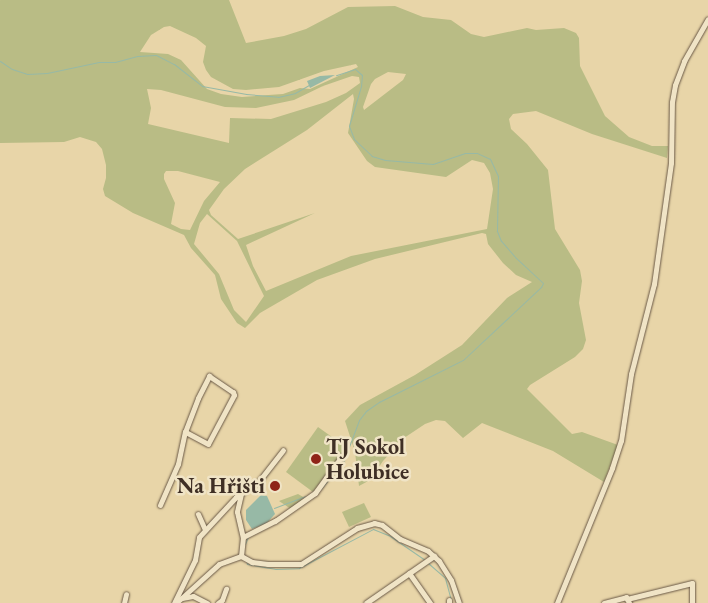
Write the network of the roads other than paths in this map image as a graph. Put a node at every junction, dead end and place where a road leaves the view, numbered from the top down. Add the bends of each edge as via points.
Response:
1 (708, 19) edge
2 (185, 432) junction
3 (283, 450) dead end
4 (342, 456) dead end
5 (241, 494) junction
6 (160, 505) dead end
7 (198, 514) dead end
8 (205, 530) junction
9 (243, 537) junction
10 (241, 556) junction
11 (434, 556) junction
12 (409, 573) junction
13 (226, 588) dead end
14 (126, 594) dead end
15 (628, 601) edge
16 (177, 602) edge
17 (124, 603) edge
18 (206, 603) edge
19 (218, 603) edge
20 (366, 603) edge
21 (430, 603) edge
22 (459, 603) edge
23 (557, 603) edge
24 (604, 603) edge
25 (692, 603) edge

1 - 23 street via 684,61 672,102 671,163 654,284 630,374 621,441
2 - 2 street via 208,444 233,392 209,376
2 - 6 street via 178,464
3 - 5 street via 259,482
4 - 9 street via 315,493 275,521
5 - 8 street
5 - 9 street via 237,512
7 - 8 street
8 - 16 street via 199,537 195,560
9 - 10 street
10 - 11 street via 252,562 300,564 369,523 382,525 400,539
10 - 16 street via 219,564
11 - 12 street
11 - 22 street via 451,580
12 - 20 street
12 - 21 street
13 - 19 street
14 - 17 street
15 - 24 street via 626,597
15 - 25 street via 692,583
16 - 18 street via 193,596

